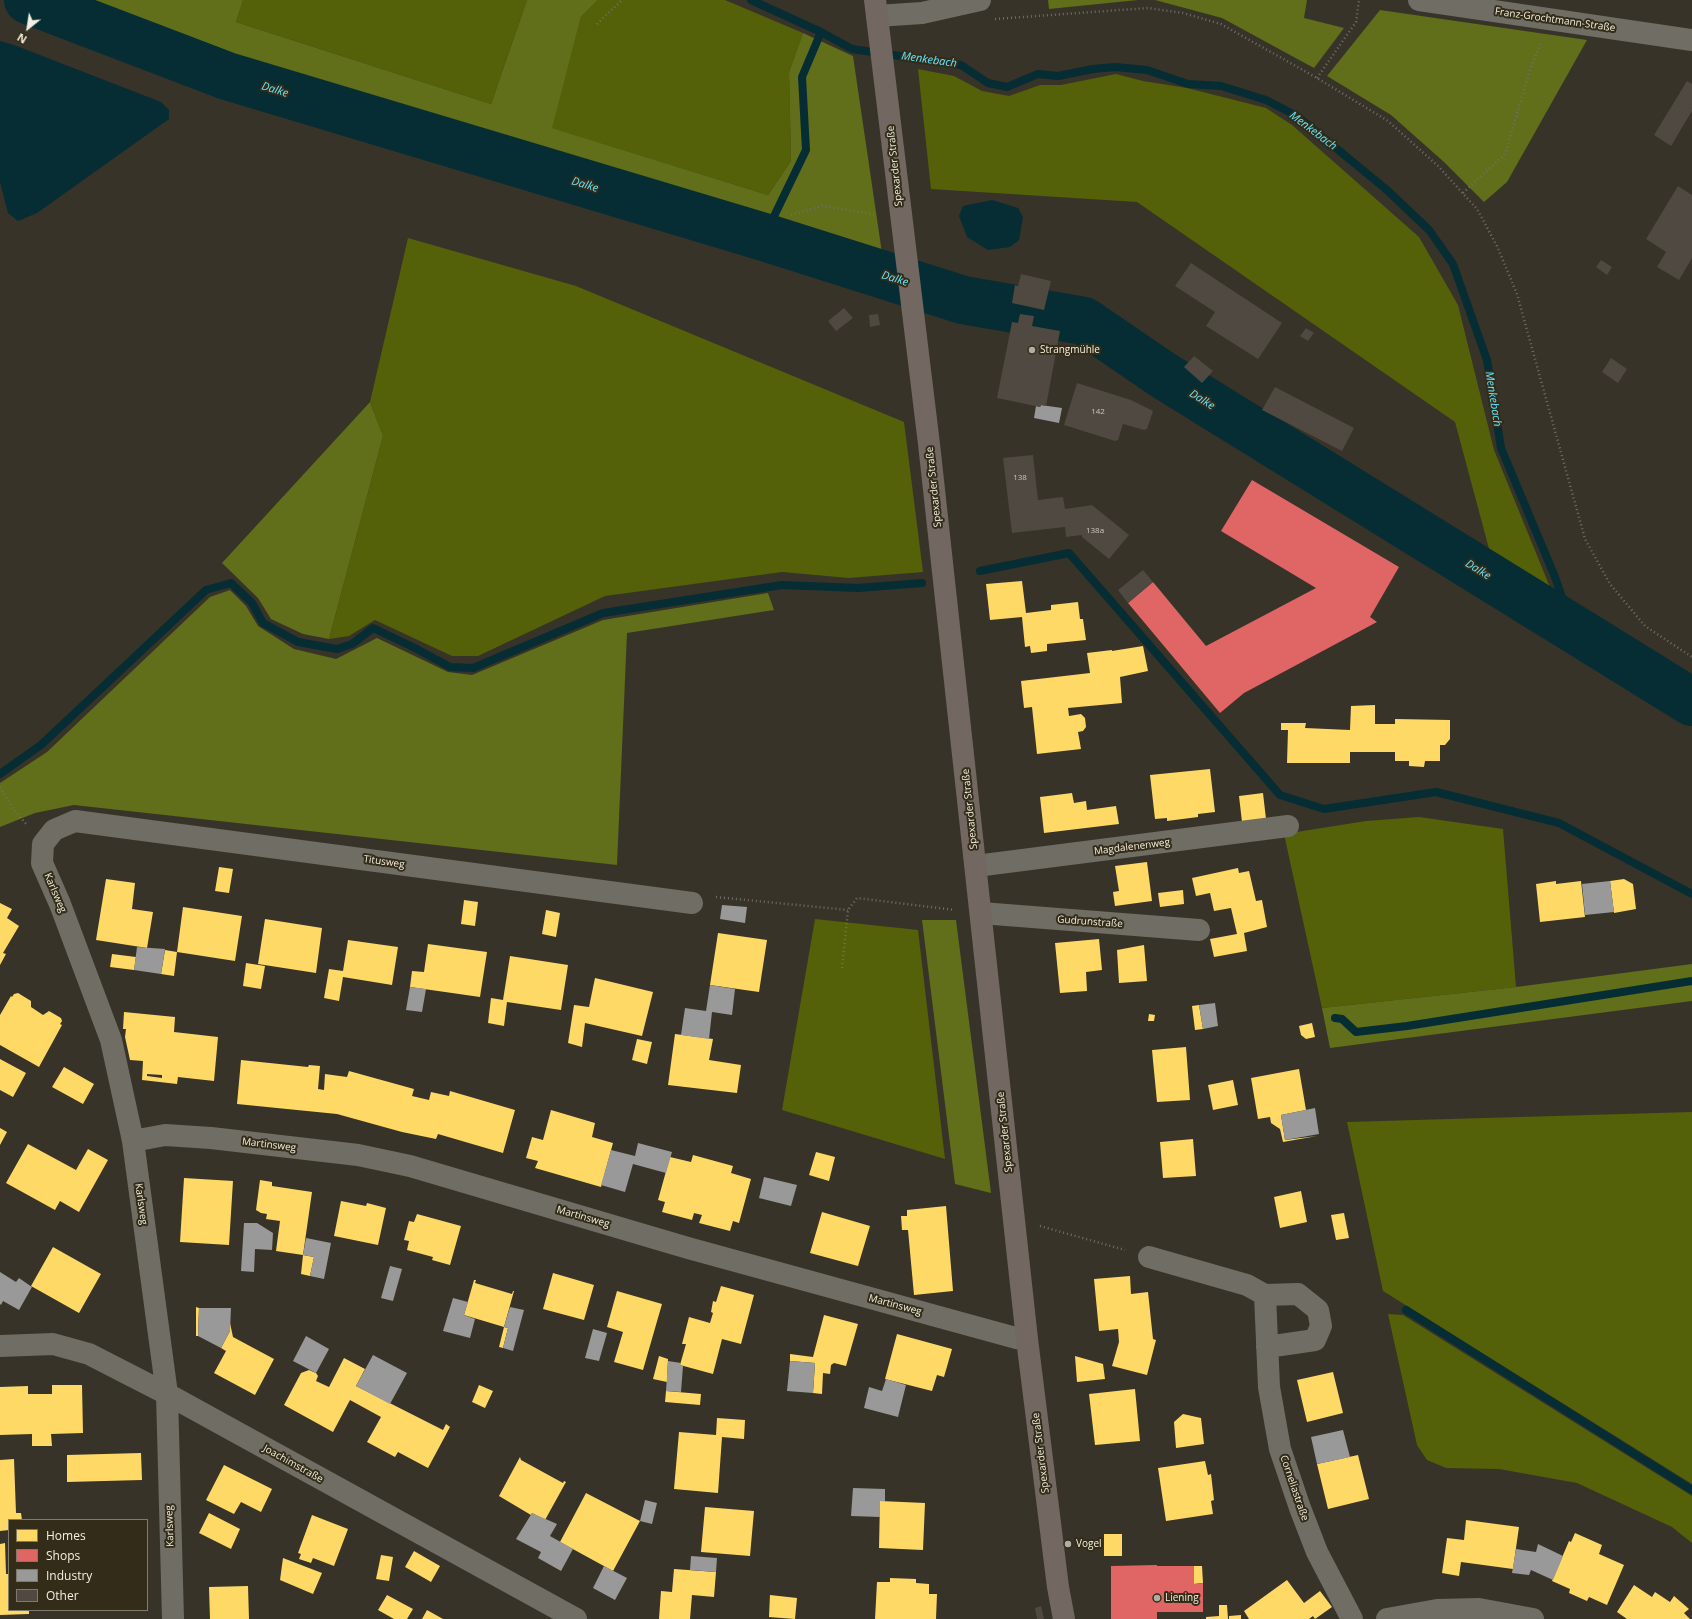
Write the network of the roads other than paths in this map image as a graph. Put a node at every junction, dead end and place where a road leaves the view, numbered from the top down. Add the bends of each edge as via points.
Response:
1 (980, 0) edge
2 (1419, 0) edge
3 (877, 15) edge
4 (1692, 40) edge
5 (1288, 826) dead end
6 (43, 844) joint
7 (976, 866) junction
8 (692, 903) road end
9 (981, 913) junction
10 (1199, 930) dead end
11 (133, 1141) junction
12 (1149, 1257) road end
13 (1265, 1295) junction
14 (1027, 1339) junction
15 (0, 1346) edge
16 (1267, 1347) junction
17 (167, 1394) junction
18 (173, 1619) edge
19 (576, 1619) edge
20 (1064, 1619) edge
21 (1352, 1619) edge
22 (1388, 1619) edge
23 (1533, 1619) edge

1 - 3 street via 922,13
2 - 4 street, Franz-Grochtmann-Straße
3 - 7 main road, Spexarder Straße via 929,444
5 - 7 street, Magdalenenweg
6 - 8 street, Titusweg via 54,830 75,821
6 - 11 street, Karlsweg via 42,863 111,1040
7 - 9 main road, Spexarder Straße
9 - 10 street, Gudrunstraße
9 - 14 main road, Spexarder Straße
11 - 14 street, Martinsweg via 164,1135 211,1138 358,1156 410,1166 688,1248
11 - 17 street, Karlsweg
12 - 13 street via 1247,1285
13 - 16 street, Corneliastraße
13 - 16 street via 1298,1294 1318,1310 1321,1326 1315,1340
14 - 20 main road, Spexarder Straße
15 - 17 street, Joachimstraße via 53,1344 89,1354
16 - 21 street, Corneliastraße via 1269,1387 1280,1449 1317,1552
17 - 18 street, Karlsweg
17 - 19 street, Joachimstraße
22 - 23 street via 1438,1610 1479,1609

